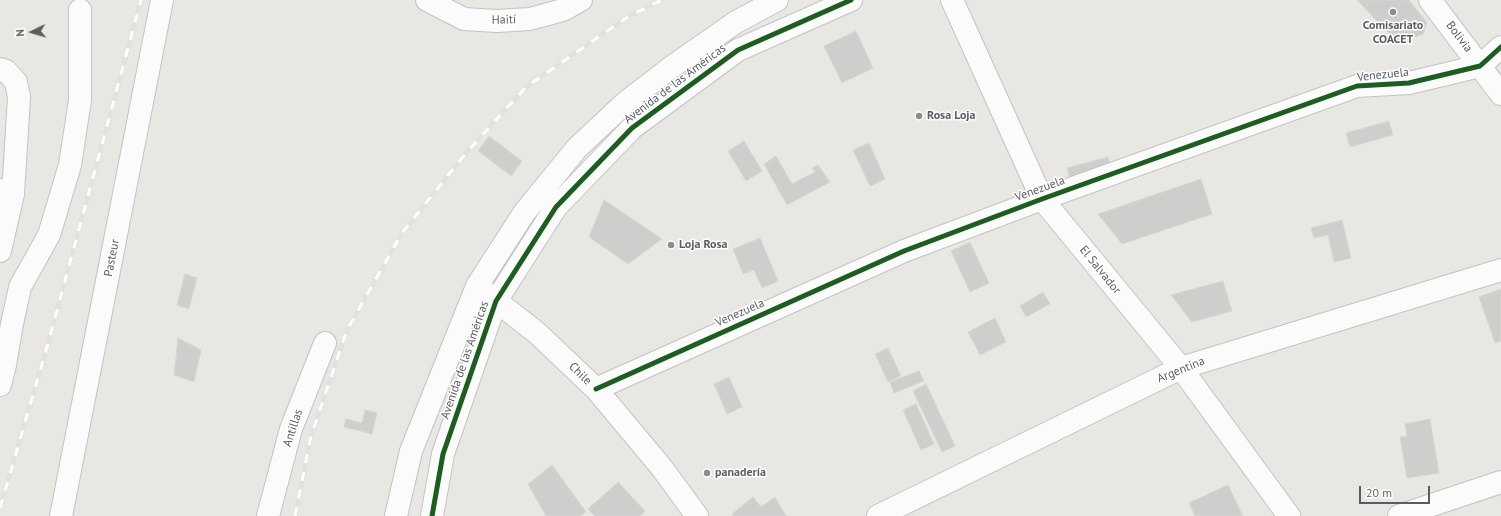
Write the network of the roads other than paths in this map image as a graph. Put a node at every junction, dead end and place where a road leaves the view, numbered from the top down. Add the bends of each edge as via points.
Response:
1 (162, 0) edge
2 (427, 0) edge
3 (581, 0) edge
4 (777, 0) edge
5 (851, 0) edge
6 (952, 0) edge
7 (1430, 0) edge
8 (80, 10) dead end
9 (1501, 47) edge
10 (1480, 66) junction
11 (0, 69) edge
12 (1501, 94) edge
13 (6, 192) edge
14 (1042, 199) junction
15 (0, 251) edge
16 (1501, 270) edge
17 (477, 286) junction
18 (496, 301) junction
19 (6, 321) edge
20 (325, 343) dead end
21 (1181, 368) junction
22 (0, 384) edge
23 (596, 389) junction
24 (1501, 482) edge
25 (61, 516) edge
26 (268, 516) edge
27 (396, 516) edge
28 (432, 516) edge
29 (697, 516) edge
30 (878, 516) edge
31 (1289, 516) edge
32 (1399, 516) edge

1 - 25 street, Pasteur
2 - 3 street, Haití via 464,19 497,21 530,19 563,10
4 - 17 street, Avenida de las Américas via 736,22 673,66 625,103 588,138 524,213
5 - 18 street, Avenida de las Américas via 738,50 632,128 556,207
6 - 14 street, El Salvador
7 - 10 street, Bolivia
8 - 19 street via 80,100 70,165 49,235 20,287
9 - 10 street, Venezuela
10 - 12 street, Bolivia
10 - 14 street, Venezuela via 1408,83 1357,86
11 - 13 street via 6,71 16,82 19,97
13 - 15 street
14 - 21 street, El Salvador
14 - 23 street, Venezuela via 904,251
16 - 21 street, Argentina
17 - 18 street, Chile
17 - 27 street, Avenida de las Américas via 412,451
18 - 23 street, Chile via 537,333
18 - 28 street, Avenida de las Américas via 443,454
19 - 22 street via 5,365
20 - 26 street, Antillas via 291,429
21 - 30 street, Argentina
21 - 31 street, El Salvador
23 - 29 street, Chile via 662,468
24 - 32 street

